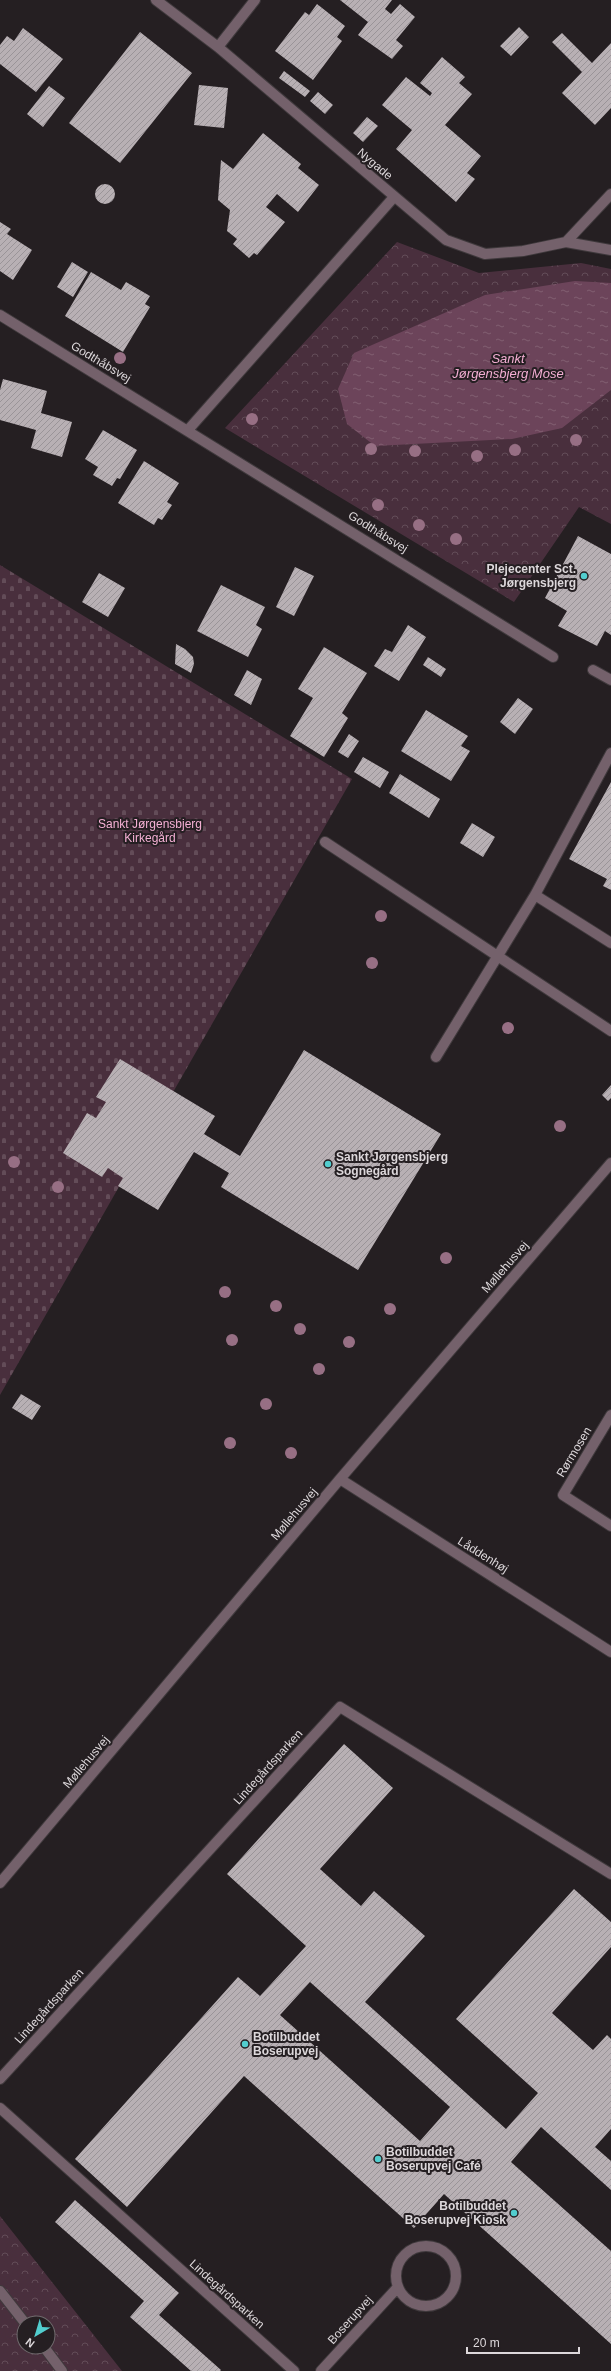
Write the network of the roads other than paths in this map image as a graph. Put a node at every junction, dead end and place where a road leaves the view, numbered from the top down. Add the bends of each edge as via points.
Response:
1 (156, 0) edge
2 (255, 0) edge
3 (218, 47) junction
4 (611, 194) edge
5 (394, 197) junction
6 (566, 242) junction
7 (611, 250) edge
8 (0, 316) edge
9 (188, 430) junction
10 (554, 657) dead end
11 (593, 670) dead end
12 (611, 680) edge
13 (611, 753) edge
14 (325, 842) dead end
15 (535, 895) junction
16 (611, 943) edge
17 (498, 956) junction
18 (611, 1032) edge
19 (436, 1057) dead end
20 (611, 1163) edge
21 (611, 1415) edge
22 (340, 1480) junction
23 (611, 1526) edge
24 (611, 1652) edge
25 (611, 1874) edge
26 (0, 1883) edge
27 (0, 2079) edge
28 (0, 2108) edge
29 (398, 2287) junction
30 (0, 2291) edge
31 (19, 2315) edge
32 (50, 2355) edge
33 (62, 2371) edge
34 (294, 2371) edge
35 (321, 2371) edge

1 - 3 street, Nygade
2 - 3 street
3 - 5 street, Nygade
4 - 6 street
5 - 6 street, Nygade via 446,240 485,254 523,251
5 - 9 street
6 - 7 street, Nygade
8 - 9 street, Godthåbsvej
9 - 10 street, Godthåbsvej
11 - 12 street
13 - 15 street
14 - 17 street
15 - 16 street
15 - 17 street
17 - 18 street
17 - 19 street
20 - 22 street, Møllehusvej
21 - 23 street, Rørmosen via 563,1495
22 - 24 street, Låddenhøj
22 - 26 street, Møllehusvej
25 - 27 street, Lindegårdsparken via 340,1707
28 - 34 street, Lindegårdsparken
29 - 29 street via 399,2292 412,2303 428,2306 444,2300 455,2287 456,2273 452,2259 441,2249 428,2245 413,2248 401,2258 395,2275
29 - 35 street, Boserupvej
30 - 31 street
32 - 33 street

